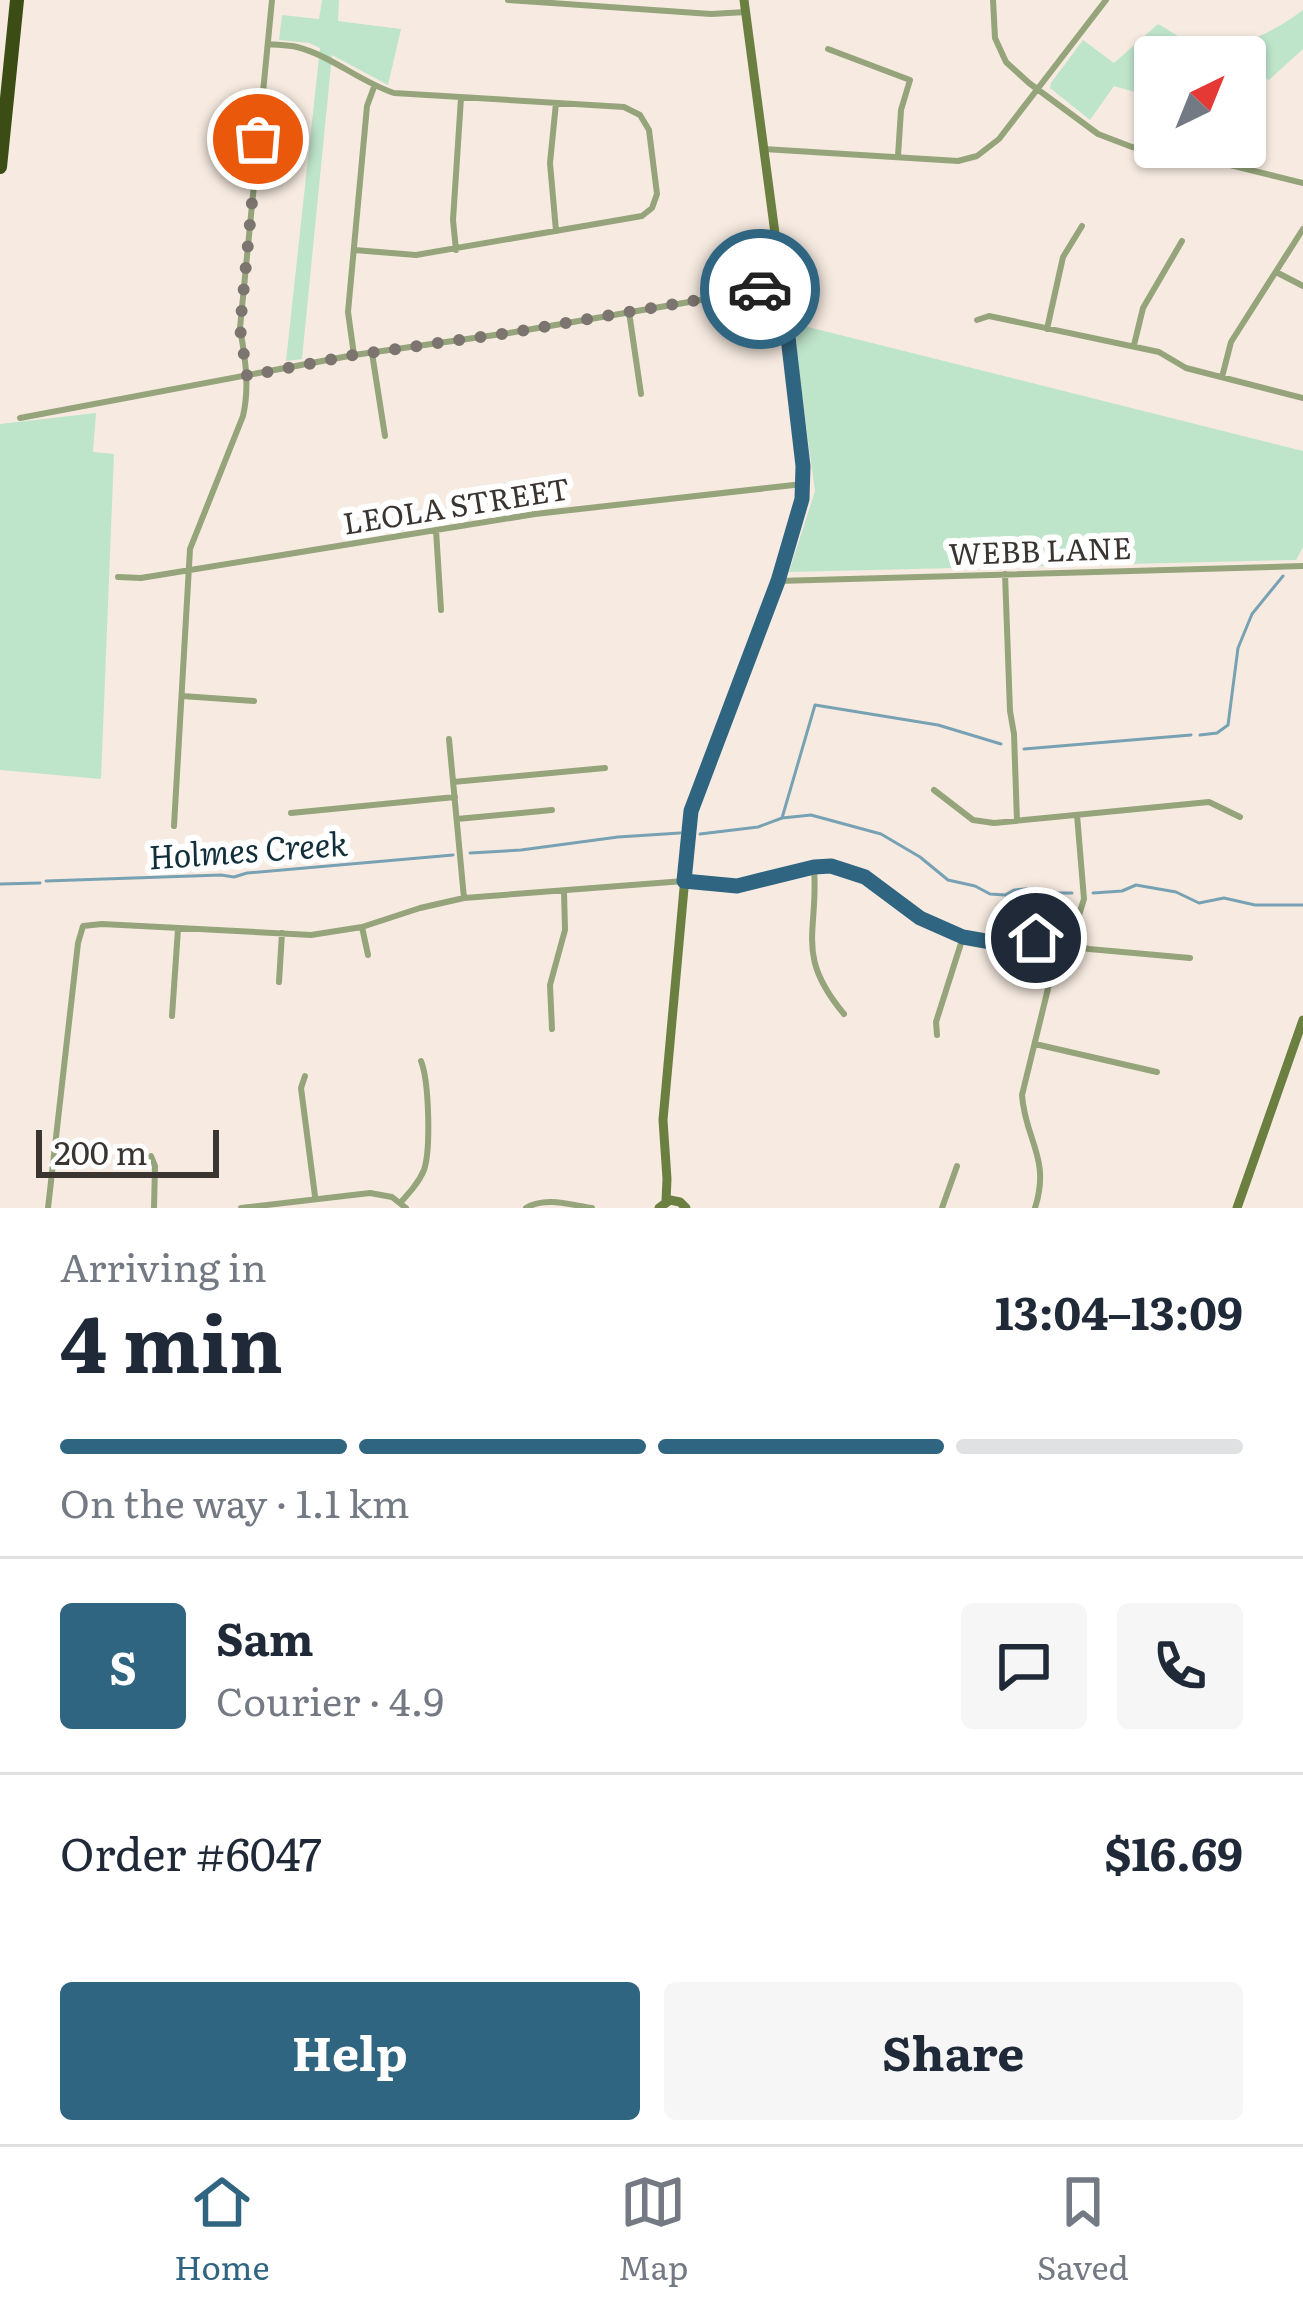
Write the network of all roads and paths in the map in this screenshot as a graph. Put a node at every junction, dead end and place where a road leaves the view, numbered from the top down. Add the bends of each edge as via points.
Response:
1 (17, 0) edge
2 (272, 0) edge
3 (508, 0) edge
4 (993, 0) edge
5 (1106, 0) edge
6 (745, 6) edge
7 (268, 44) junction
8 (828, 50) dead end
9 (374, 87) junction
10 (1038, 88) junction
11 (461, 98) junction
12 (556, 104) junction
13 (1134, 145) edge
14 (764, 149) junction
15 (898, 157) junction
16 (0, 167) edge
17 (1242, 168) edge
18 (1303, 183) edge
19 (1082, 226) dead end
20 (1303, 230) edge
21 (556, 232) junction
22 (1182, 241) dead end
23 (354, 250) junction
24 (456, 250) junction
25 (1276, 272) junction
26 (782, 286) junction
27 (1303, 286) edge
28 (629, 312) junction
29 (977, 320) dead end
30 (1047, 329) junction
31 (1133, 346) junction
32 (372, 353) junction
33 (354, 355) junction
34 (247, 376) junction
35 (1222, 377) junction
36 (641, 394) dead end
37 (1303, 398) edge
38 (20, 418) dead end
39 (385, 436) dead end
40 (802, 484) junction
41 (436, 530) junction
42 (1303, 566) edge
43 (188, 570) junction
44 (1005, 574) junction
45 (118, 577) dead end
46 (778, 581) junction
47 (441, 610) dead end
48 (182, 696) junction
49 (254, 701) dead end
50 (449, 739) dead end
51 (605, 768) dead end
52 (453, 782) junction
53 (934, 790) dead end
54 (455, 797) junction
55 (552, 810) dead end
56 (291, 813) dead end
57 (1077, 815) junction
58 (1240, 817) dead end
59 (457, 819) junction
60 (1018, 820) junction
61 (174, 826) dead end
62 (814, 867) junction
63 (684, 881) junction
64 (564, 891) junction
65 (464, 898) junction
66 (362, 927) junction
67 (178, 928) junction
68 (282, 933) junction
69 (963, 937) junction
70 (1064, 943) junction
71 (368, 956) dead end
72 (1190, 958) dead end
73 (278, 982) dead end
74 (844, 1014) dead end
75 (172, 1016) dead end
76 (1303, 1020) edge
77 (551, 1029) dead end
78 (937, 1035) dead end
79 (1035, 1044) junction
80 (421, 1061) dead end
81 (1157, 1072) dead end
82 (305, 1076) dead end
83 (151, 1156) dead end
84 (957, 1166) dead end
85 (667, 1179) junction
86 (316, 1198) junction
87 (404, 1205) edge
88 (660, 1206) edge
89 (685, 1206) edge
90 (48, 1208) edge
91 (154, 1208) edge
92 (241, 1208) edge
93 (526, 1208) edge
94 (592, 1208) edge
95 (942, 1208) edge
96 (1035, 1208) edge
97 (1237, 1208) edge

1 - 16 highway
2 - 7 street
3 - 6 street via 711,14
4 - 10 street via 1001,55
5 - 10 street
6 - 14 street
7 - 9 street via 296,46
7 - 34 street via 240,328
8 - 15 street via 910,80
9 - 11 street
9 - 23 street
10 - 13 street via 1098,134
10 - 15 street via 977,156
11 - 12 street
11 - 24 street
12 - 21 street
12 - 21 street via 640,115 657,194 642,216
14 - 15 street
14 - 26 street
17 - 18 street
19 - 30 street via 1063,257
20 - 25 street
21 - 24 street
22 - 31 street via 1143,308
23 - 24 street
23 - 33 street
25 - 27 street
25 - 35 street via 1231,342
26 - 28 street
26 - 40 street
28 - 32 street
28 - 36 street
29 - 30 street
30 - 31 street
31 - 35 street
32 - 33 street
32 - 39 street
33 - 34 street
34 - 38 street
34 - 43 street via 243,416
35 - 37 street
40 - 41 street, LEOLA STREET
40 - 46 street
41 - 43 street, LEOLA STREET
41 - 47 street
42 - 44 street, WEBB LANE
43 - 45 street, LEOLA STREET
43 - 48 street
44 - 46 street, WEBB LANE
44 - 60 street
46 - 63 street via 691,811
48 - 49 street
48 - 61 street
50 - 52 street
51 - 52 street
52 - 54 street
53 - 60 street via 973,820
54 - 56 street
54 - 59 street
55 - 59 street
57 - 58 street via 1209,802
57 - 60 street
57 - 70 street via 1084,899
59 - 65 street
62 - 63 street via 737,886
62 - 69 street via 865,877 920,918
62 - 74 street via 815,969
63 - 64 street
63 - 85 street via 663,1120
64 - 65 street
64 - 77 street
65 - 66 street
66 - 68 street
66 - 71 street
67 - 68 street
67 - 75 street
67 - 90 street via 83,926
68 - 73 street
69 - 70 street
69 - 78 street
70 - 72 street
70 - 79 street
76 - 97 street
79 - 81 street
79 - 96 street via 1022,1095 1042,1166
80 - 87 street via 426,1166
82 - 86 street
83 - 91 street
84 - 95 street
85 - 88 street
85 - 89 street
86 - 87 street via 380,1194
86 - 92 street
88 - 89 street
93 - 94 street

